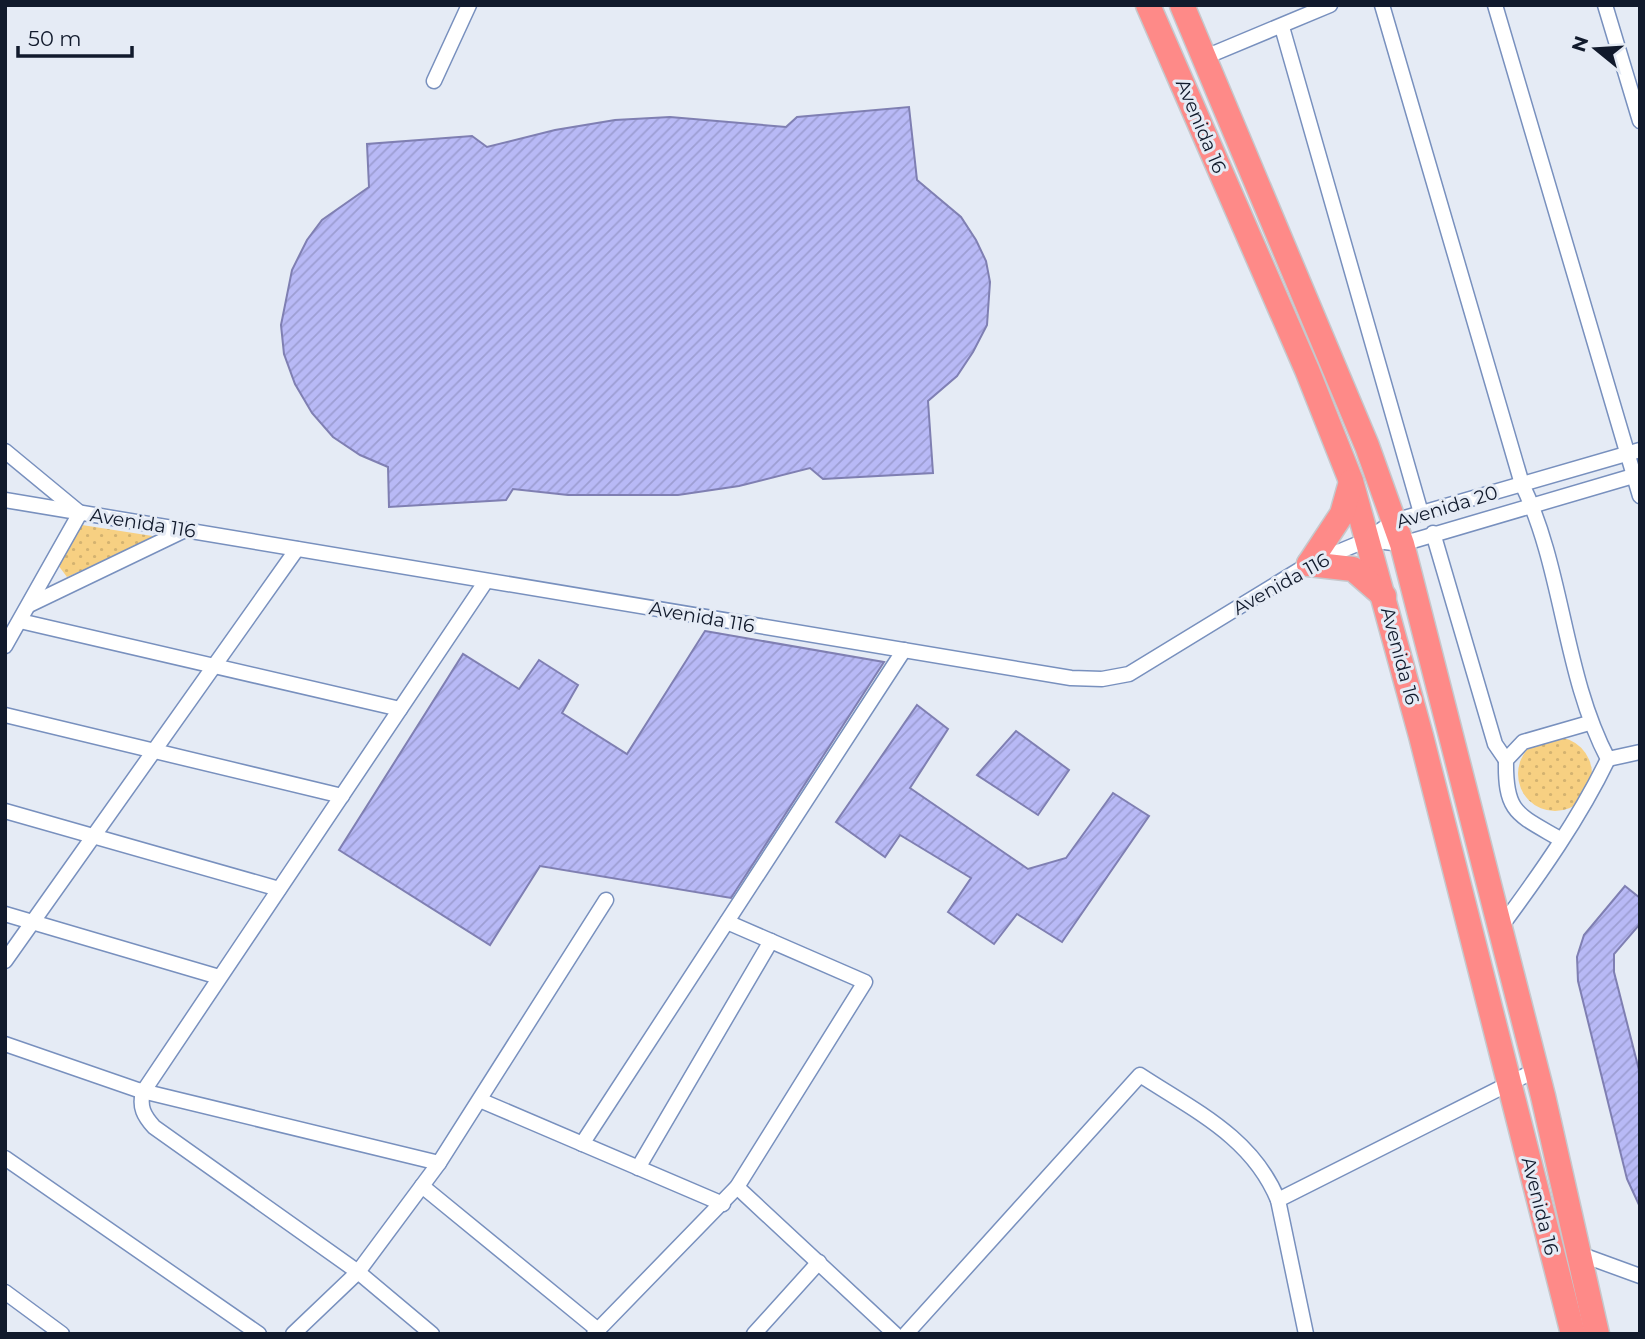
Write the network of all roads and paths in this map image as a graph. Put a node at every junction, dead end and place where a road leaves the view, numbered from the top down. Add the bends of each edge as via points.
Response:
1 (469, 5) edge
2 (1148, 5) edge
3 (1182, 5) edge
4 (1330, 5) edge
5 (1382, 5) edge
6 (1495, 5) edge
7 (1605, 5) edge
8 (1282, 27) junction
9 (1203, 58) junction
10 (434, 81) dead end
11 (1640, 121) edge
12 (5, 451) edge
13 (1633, 452) edge
14 (1637, 475) edge
15 (1351, 481) junction
16 (1522, 484) junction
17 (1640, 496) edge
18 (5, 500) edge
19 (1531, 504) junction
20 (80, 513) junction
21 (1421, 513) junction
22 (185, 530) junction
23 (1398, 533) junction
24 (1433, 533) junction
25 (1367, 540) junction
26 (297, 549) junction
27 (1309, 564) junction
28 (486, 581) junction
29 (1385, 597) junction
30 (29, 605) junction
31 (20, 621) junction
32 (5, 646) edge
33 (904, 650) junction
34 (214, 666) junction
35 (400, 709) junction
36 (5, 715) edge
37 (1589, 723) junction
38 (154, 750) junction
39 (1640, 752) edge
40 (1608, 759) junction
41 (1506, 760) junction
42 (342, 796) junction
43 (5, 811) edge
44 (93, 836) junction
45 (1560, 839) junction
46 (279, 890) junction
47 (606, 900) dead end
48 (5, 914) edge
49 (33, 922) junction
50 (727, 922) junction
51 (1500, 928) junction
52 (771, 941) junction
53 (5, 961) edge
54 (219, 978) junction
55 (5, 1044) edge
56 (1536, 1070) junction
57 (1508, 1083) junction
58 (143, 1092) junction
59 (482, 1101) junction
60 (582, 1144) junction
61 (5, 1158) edge
62 (439, 1163) junction
63 (638, 1168) junction
64 (422, 1186) junction
65 (737, 1188) junction
66 (1278, 1200) junction
67 (723, 1203) junction
68 (1577, 1253) junction
69 (819, 1262) junction
70 (358, 1272) junction
71 (1640, 1276) edge
72 (5, 1293) edge
73 (596, 1332) edge
74 (62, 1334) edge
75 (258, 1334) edge
76 (293, 1334) edge
77 (432, 1334) edge
78 (754, 1334) edge
79 (895, 1334) edge
80 (906, 1334) edge
81 (1306, 1334) edge
82 (1573, 1334) edge
83 (1598, 1334) edge

1 - 10 street
2 - 15 highway, Avenida 16
3 - 9 highway, Avenida 16
4 - 8 street
5 - 16 street
6 - 13 street
7 - 11 street
8 - 9 street
8 - 21 street
9 - 23 highway, Avenida 16 via 1367,446
12 - 20 street
13 - 14 street
13 - 16 street, Avenida 20
14 - 17 street
14 - 19 street, Avenida 20
15 - 25 highway, Avenida 16
15 - 27 highway via 1342,514
16 - 19 street
16 - 21 street, Avenida 20
18 - 20 street, Avenida 116
19 - 24 street, Avenida 20
19 - 37 street
20 - 22 street, Avenida 116
20 - 30 street
21 - 23 street, Avenida 20
22 - 26 street, Avenida 116
22 - 30 street
23 - 24 street, Avenida 20
23 - 25 street, Avenida 20
23 - 25 street, Avenida 20
23 - 51 highway, Avenida 16
24 - 41 street via 1495,744
25 - 27 street, Avenida 116
25 - 29 highway, Avenida 16
26 - 28 street, Avenida 116
26 - 34 street
27 - 29 highway via 1353,569
27 - 33 street, Avenida 116 via 1129,674 1071,678
28 - 33 street, Avenida 116
28 - 35 street
29 - 57 highway, Avenida 16
30 - 31 street
31 - 32 street
31 - 34 street
33 - 50 street
34 - 35 street
34 - 38 street
35 - 42 street
36 - 38 street
37 - 40 street
37 - 41 street via 1523,742
38 - 42 street
38 - 44 street
39 - 40 street
40 - 45 street
41 - 45 street via 1506,789 1516,813
42 - 46 street
43 - 44 street
44 - 46 street
44 - 49 street
45 - 51 street
46 - 54 street
47 - 59 street
48 - 49 street
49 - 53 street
49 - 54 street
50 - 52 street
50 - 60 street
51 - 56 highway, Avenida 16
52 - 63 street
52 - 65 street via 865,982
54 - 58 street
55 - 58 street
56 - 57 street
56 - 68 highway, Avenida 16
57 - 66 street
57 - 82 highway, Avenida 16
58 - 62 street
58 - 70 street via 140,1103 154,1127
59 - 60 street
59 - 62 street
60 - 63 street
61 - 75 street
62 - 64 street
63 - 67 street
64 - 70 street
64 - 73 street
65 - 67 street
65 - 69 street
66 - 80 street via 1267,1173 1237,1139 1140,1074
66 - 81 street
67 - 73 street
68 - 71 street
68 - 83 highway, Avenida 16
69 - 78 street
69 - 79 street
70 - 76 street
70 - 77 street
72 - 74 street

